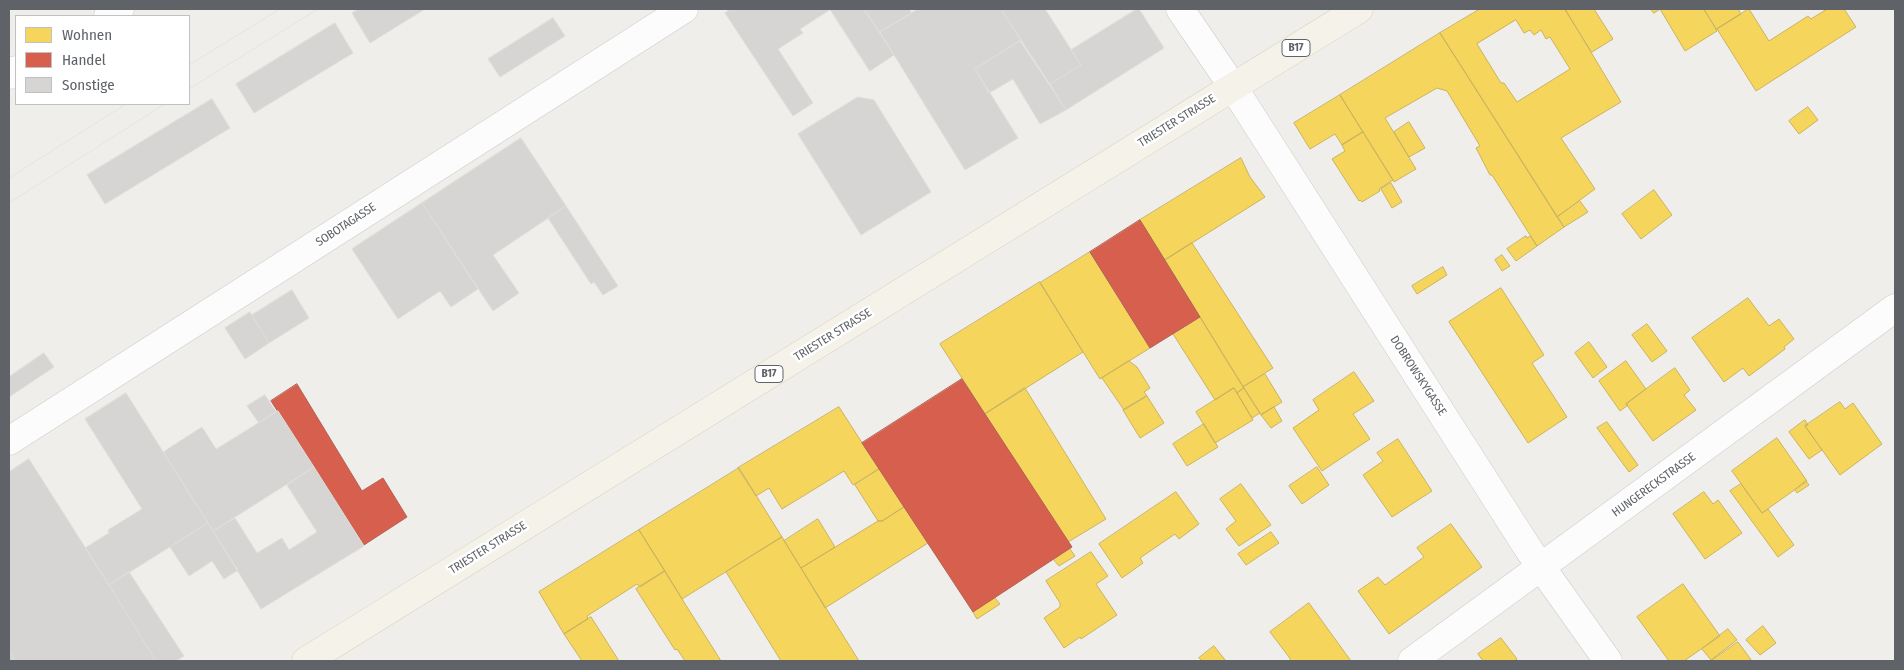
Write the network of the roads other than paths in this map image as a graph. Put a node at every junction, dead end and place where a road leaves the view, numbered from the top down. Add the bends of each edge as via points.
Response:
1 (684, 9) edge
2 (1180, 9) edge
3 (1359, 9) edge
4 (1233, 87) junction
5 (1895, 308) edge
6 (9, 441) edge
7 (1541, 567) junction
8 (306, 661) edge
9 (1412, 661) edge
10 (1608, 661) edge

1 - 6 street, SOBOTAGASSE
2 - 4 street, DOBROWSKYGASSE
3 - 4 main road, TRIESTER STRASSE / B17
4 - 7 street, DOBROWSKYGASSE
4 - 8 main road, TRIESTER STRASSE / B17
5 - 7 street, HUNGERECKSTRASSE
7 - 9 street, HUNGERECKSTRASSE
7 - 10 street, DOBROWSKYGASSE

